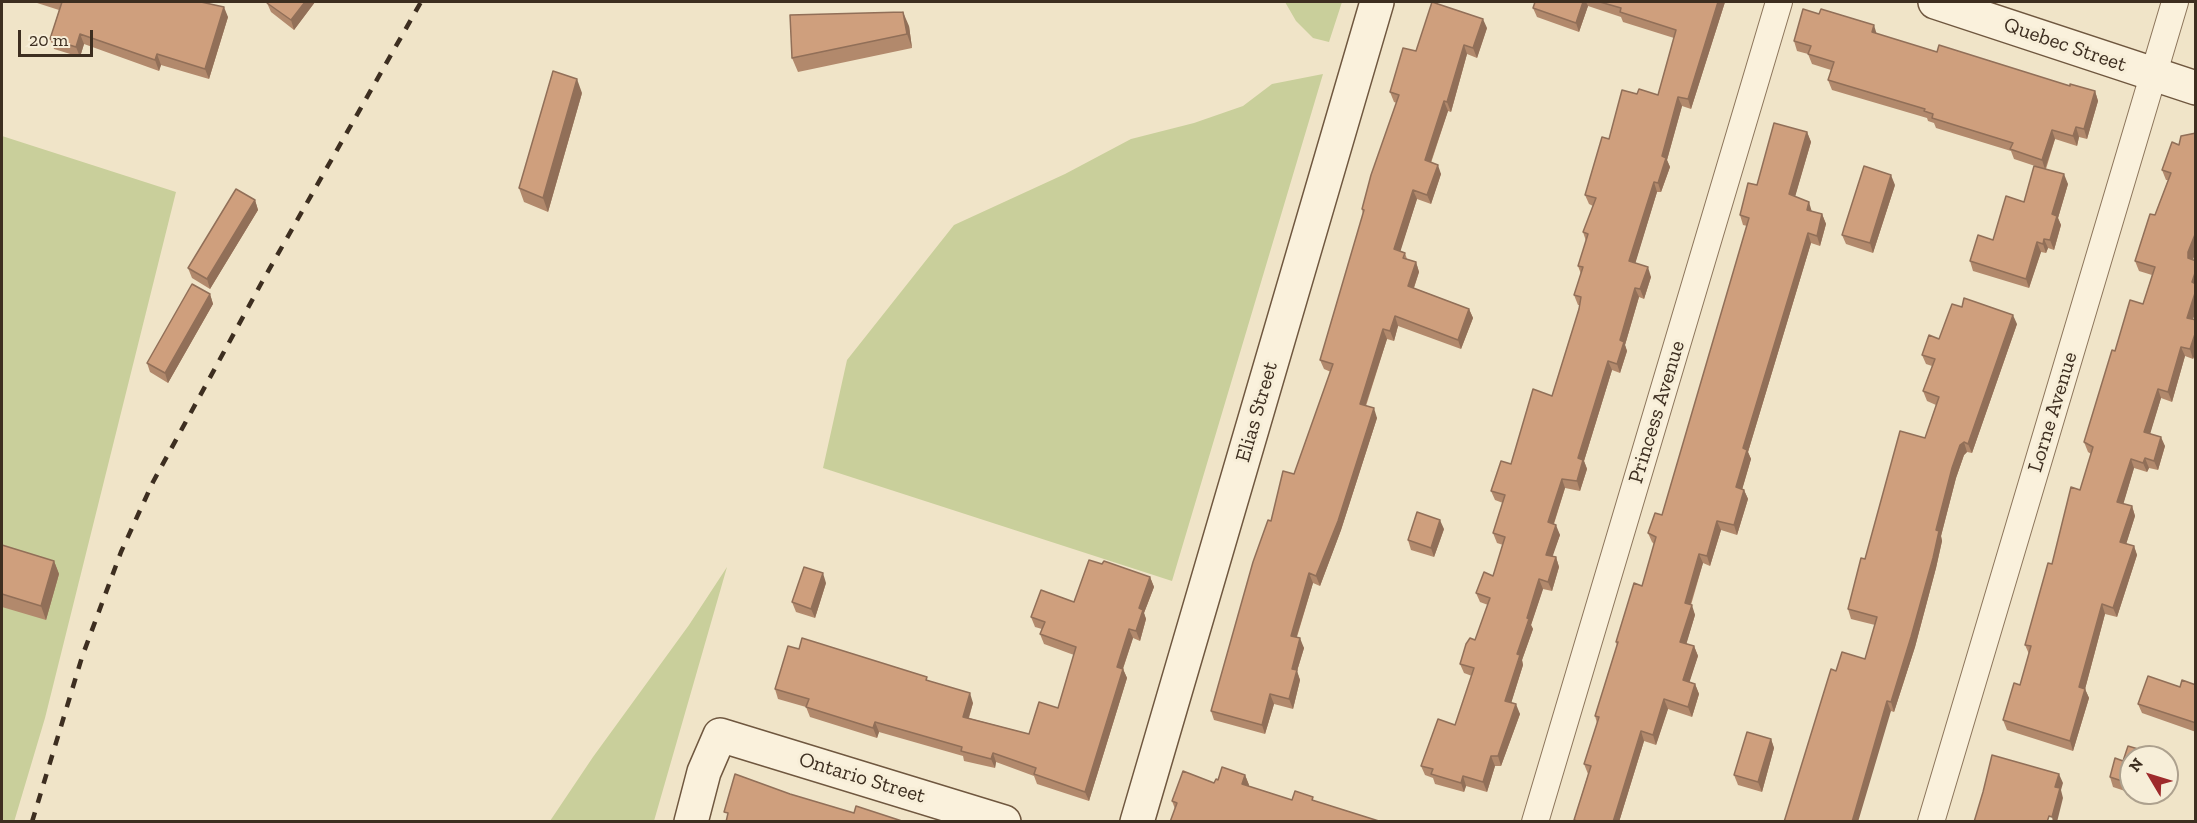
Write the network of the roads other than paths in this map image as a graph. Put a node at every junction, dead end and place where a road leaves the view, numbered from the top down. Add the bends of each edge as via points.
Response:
1 (1377, 2) edge
2 (1779, 2) edge
3 (1935, 2) edge
4 (2175, 2) edge
5 (2153, 75) junction
6 (2196, 88) edge
7 (690, 822) edge
8 (1004, 822) edge
9 (1137, 822) edge
10 (1535, 822) edge
11 (1931, 822) edge

1 - 9 street, Elias Street
2 - 10 street, Princess Avenue
3 - 5 street, Quebec Street
4 - 5 street, Lorne Avenue
5 - 6 street, Quebec Street
5 - 11 street, Lorne Avenue
7 - 8 street, Ontario Street via 704,772 720,735

